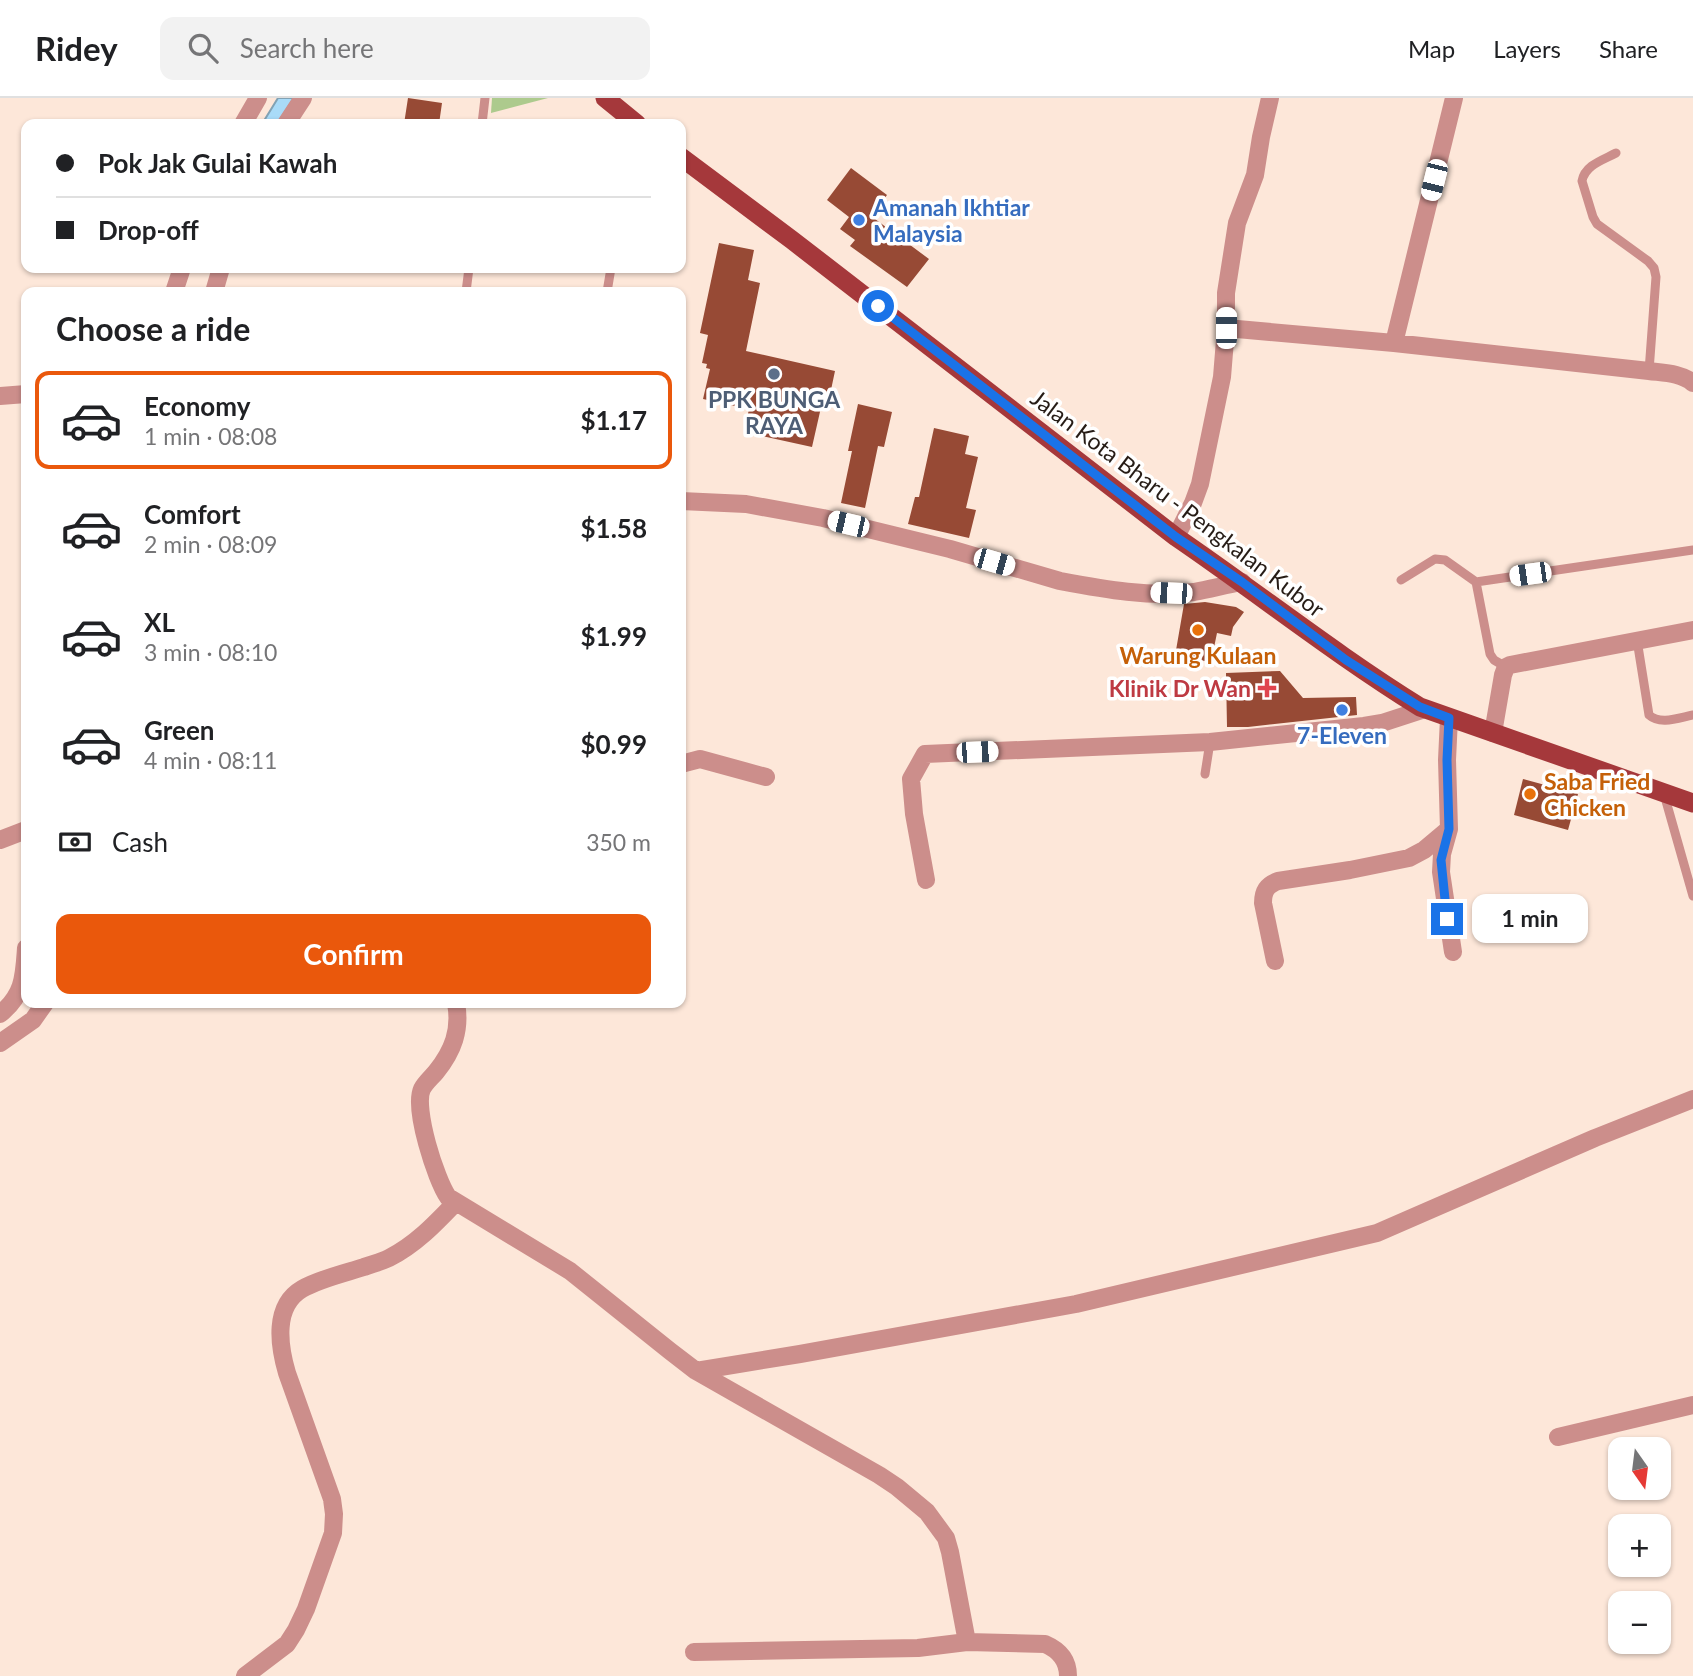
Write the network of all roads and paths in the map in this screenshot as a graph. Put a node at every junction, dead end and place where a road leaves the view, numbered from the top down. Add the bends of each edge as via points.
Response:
1 (258, 98) edge
2 (303, 98) edge
3 (485, 98) edge
4 (605, 98) edge
5 (1270, 98) edge
6 (1454, 98) edge
7 (246, 119) edge
8 (289, 119) edge
9 (483, 119) edge
10 (631, 119) edge
11 (1616, 153) dead end
12 (686, 161) edge
13 (1226, 328) junction
14 (1394, 342) junction
15 (1649, 372) junction
16 (1693, 383) edge
17 (21, 394) edge
18 (0, 396) edge
19 (686, 501) edge
20 (1176, 537) junction
21 (1693, 550) edge
22 (1401, 580) dead end
23 (1242, 582) junction
24 (1476, 582) junction
25 (1693, 630) edge
26 (1637, 640) junction
27 (1506, 667) junction
28 (1425, 709) junction
29 (1693, 715) edge
30 (1449, 718) junction
31 (1493, 733) junction
32 (1210, 742) junction
33 (686, 763) edge
34 (1205, 774) dead end
35 (766, 777) dead end
36 (1664, 793) junction
37 (1693, 803) edge
38 (1449, 829) junction
39 (21, 832) edge
40 (0, 840) edge
41 (926, 880) dead end
42 (1693, 896) edge
43 (1453, 952) dead end
44 (1275, 961) dead end
45 (21, 988) edge
46 (42, 1008) edge
47 (457, 1008) edge
48 (0, 1014) edge
49 (0, 1042) edge
50 (1693, 1099) edge
51 (456, 1202) junction
52 (696, 1371) junction
53 (1693, 1405) edge
54 (1558, 1437) dead end
55 (967, 1642) junction
56 (694, 1652) dead end
57 (245, 1676) edge
58 (1068, 1676) edge

1 - 7 street
2 - 8 street
3 - 9 lane
4 - 10 main road
5 - 13 street via 1255,175 1237,223 1228,270
6 - 14 street
11 - 15 lane via 1587,170 1582,181 1597,224 1654,268
12 - 20 main road, Jalan Kota Bharu - Pengkalan Kubor
13 - 14 street
13 - 20 street via 1222,377 1200,484
14 - 15 street
15 - 16 street
17 - 18 street
19 - 23 street via 746,504 823,518 1079,584 1171,593
20 - 23 main road, Jalan Kota Bharu - Pengkalan Kubor
21 - 24 lane
22 - 24 lane via 1435,559
23 - 28 main road, Jalan Kota Bharu - Pengkalan Kubor via 1346,660
24 - 27 lane via 1490,653
25 - 26 street
26 - 27 street
26 - 29 lane via 1648,715 1661,720
27 - 31 street
28 - 30 main road, Jalan Kota Bharu - Pengkalan Kubor
28 - 32 street via 1364,726
30 - 31 main road, Jalan Kota Bharu - Pengkalan Kubor
30 - 38 street
31 - 36 main road, Jalan Kota Bharu - Pengkalan Kubor
32 - 34 lane
32 - 41 street via 925,754 911,779
33 - 35 street via 700,760
36 - 37 main road, Jalan Kota Bharu - Pengkalan Kubor
36 - 42 lane
38 - 43 street via 1441,872
38 - 44 street via 1409,858 1271,884 1263,903
39 - 40 street
45 - 48 street
46 - 49 street via 33,1020
47 - 51 street via 454,1046 420,1097 441,1186
50 - 52 street via 1377,1233 1076,1304
51 - 52 street via 570,1270
51 - 57 street via 408,1247 301,1289 285,1308 280,1330 282,1355 332,1499 333,1532 296,1630 287,1644
52 - 55 street via 879,1475 927,1512 948,1545
53 - 54 street
55 - 56 street via 918,1648
55 - 58 street via 1045,1644 1062,1656

